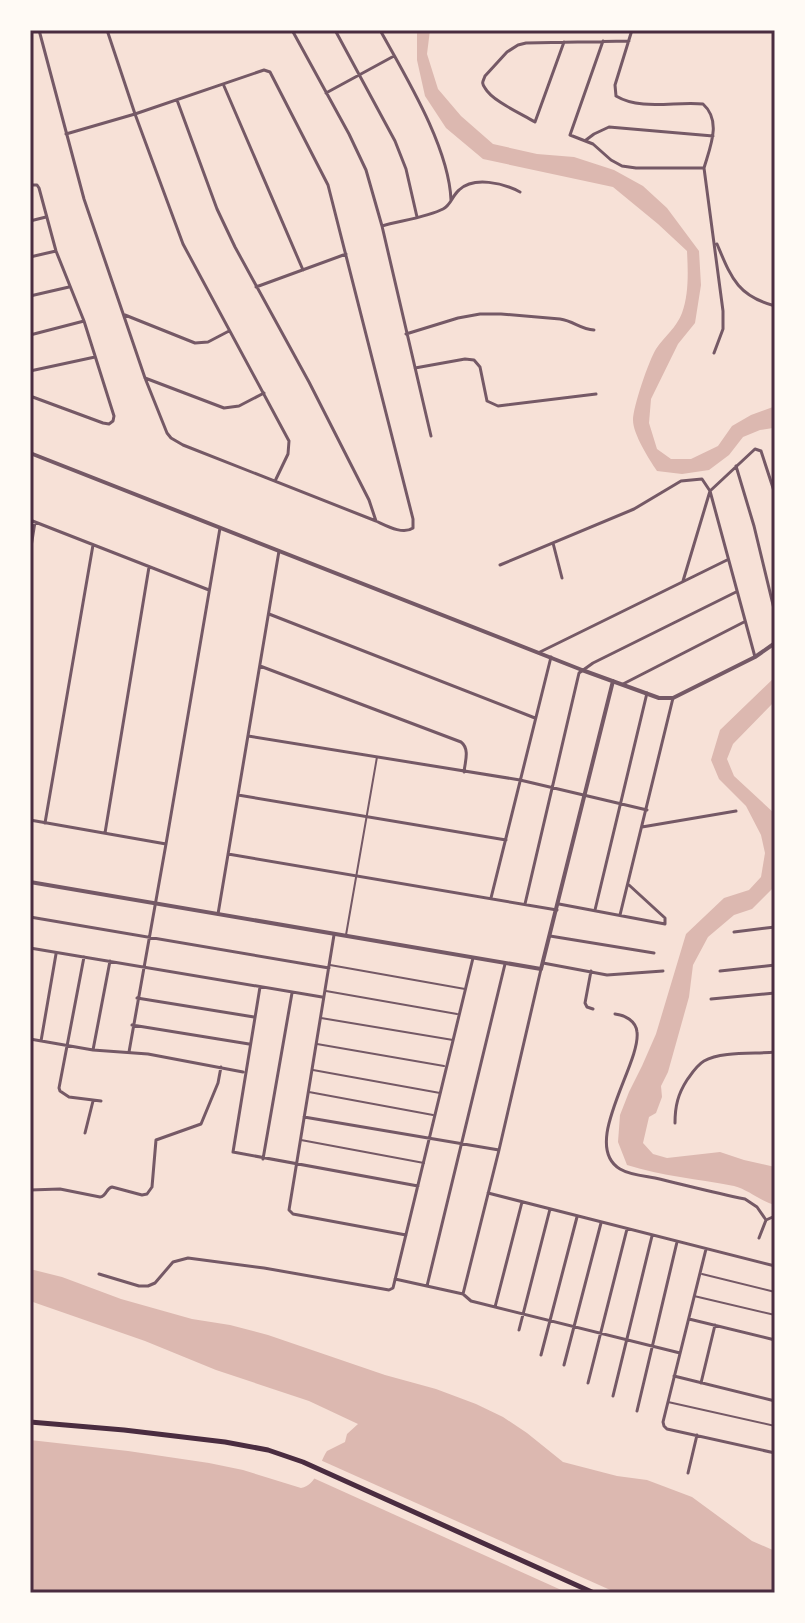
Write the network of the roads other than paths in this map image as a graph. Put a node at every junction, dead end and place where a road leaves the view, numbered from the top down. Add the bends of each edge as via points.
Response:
1 (39, 30) edge
2 (107, 30) edge
3 (292, 30) edge
4 (335, 30) edge
5 (380, 30) edge
6 (632, 30) edge
7 (603, 41) junction
8 (629, 41) junction
9 (564, 42) junction
10 (394, 56) junction
11 (359, 75) junction
12 (223, 84) junction
13 (326, 93) junction
14 (177, 100) junction
15 (135, 114) junction
16 (66, 134) junction
17 (713, 136) junction
18 (586, 140) junction
19 (704, 170) junction
20 (30, 185) edge
21 (520, 192) dead end
22 (451, 200) junction
23 (46, 217) junction
24 (417, 217) junction
25 (30, 221) edge
26 (382, 226) junction
27 (714, 237) junction
28 (56, 251) junction
29 (346, 254) junction
30 (30, 257) edge
31 (303, 270) junction
32 (70, 287) junction
33 (255, 287) junction
34 (30, 296) edge
35 (775, 306) edge
36 (123, 314) junction
37 (84, 321) junction
38 (594, 330) dead end
39 (229, 331) junction
40 (406, 334) junction
41 (30, 335) edge
42 (714, 353) dead end
43 (95, 357) junction
44 (414, 368) junction
45 (30, 371) edge
46 (145, 378) junction
47 (264, 393) junction
48 (596, 394) dead end
49 (30, 396) edge
50 (431, 436) dead end
51 (30, 453) edge
52 (736, 466) junction
53 (275, 480) junction
54 (710, 491) junction
55 (775, 494) edge
56 (33, 521) edge
57 (376, 521) junction
58 (220, 527) junction
59 (552, 542) junction
60 (93, 545) junction
61 (279, 551) junction
62 (30, 553) edge
63 (727, 560) junction
64 (500, 565) dead end
65 (149, 567) junction
66 (562, 578) dead end
67 (683, 581) junction
68 (209, 590) junction
69 (736, 592) junction
70 (775, 613) edge
71 (269, 614) junction
72 (744, 622) junction
73 (775, 643) edge
74 (539, 653) junction
75 (551, 657) junction
76 (755, 657) junction
77 (260, 666) junction
78 (582, 670) junction
79 (613, 681) junction
80 (622, 684) junction
81 (647, 693) junction
82 (673, 698) junction
83 (535, 718) junction
84 (248, 736) junction
85 (377, 757) junction
86 (464, 772) junction
87 (520, 780) junction
88 (553, 786) junction
89 (238, 795) junction
90 (585, 795) junction
91 (620, 803) junction
92 (647, 810) junction
93 (736, 811) dead end
94 (368, 817) junction
95 (30, 820) edge
96 (45, 823) junction
97 (642, 827) junction
98 (105, 833) junction
99 (506, 840) junction
100 (166, 844) junction
101 (228, 854) junction
102 (357, 876) junction
103 (30, 882) edge
104 (628, 883) junction
105 (491, 898) junction
106 (155, 903) junction
107 (525, 904) junction
108 (559, 904) junction
109 (557, 910) junction
110 (595, 910) junction
111 (218, 914) junction
112 (620, 915) junction
113 (30, 917) edge
114 (775, 927) edge
115 (734, 932) dead end
116 (334, 934) junction
117 (149, 936) junction
118 (346, 936) junction
119 (550, 936) junction
120 (30, 948) edge
121 (56, 952) junction
122 (654, 953) dead end
123 (30, 954) edge
124 (84, 957) junction
125 (473, 958) junction
126 (110, 961) junction
127 (505, 963) junction
128 (775, 965) edge
129 (329, 966) junction
130 (542, 966) junction
131 (143, 967) junction
132 (591, 971) junction
133 (663, 971) dead end
134 (720, 971) dead end
135 (260, 987) junction
136 (465, 989) junction
137 (325, 991) junction
138 (292, 992) junction
139 (775, 993) edge
140 (323, 997) junction
141 (137, 998) junction
142 (711, 999) dead end
143 (593, 1009) dead end
144 (459, 1014) junction
145 (615, 1014) dead end
146 (254, 1017) junction
147 (320, 1018) junction
148 (132, 1025) junction
149 (30, 1039) edge
150 (453, 1040) junction
151 (41, 1041) junction
152 (316, 1043) junction
153 (249, 1044) junction
154 (67, 1045) junction
155 (93, 1050) junction
156 (129, 1052) junction
157 (775, 1052) edge
158 (447, 1066) junction
159 (221, 1067) junction
160 (312, 1070) junction
161 (245, 1072) junction
162 (308, 1092) junction
163 (440, 1093) junction
164 (93, 1100) junction
165 (101, 1101) dead end
166 (435, 1115) junction
167 (304, 1117) junction
168 (675, 1123) dead end
169 (85, 1133) dead end
170 (430, 1138) junction
171 (300, 1140) junction
172 (462, 1143) junction
173 (499, 1150) junction
174 (263, 1159) junction
175 (424, 1163) junction
176 (296, 1164) junction
177 (418, 1186) junction
178 (30, 1190) edge
179 (488, 1193) junction
180 (522, 1202) junction
181 (550, 1209) junction
182 (775, 1216) edge
183 (577, 1217) junction
184 (766, 1220) junction
185 (601, 1223) junction
186 (627, 1229) junction
187 (406, 1235) junction
188 (652, 1236) junction
189 (759, 1238) dead end
190 (677, 1242) junction
191 (706, 1249) junction
192 (775, 1266) edge
193 (700, 1273) junction
194 (99, 1274) dead end
195 (395, 1279) junction
196 (427, 1286) junction
197 (775, 1292) edge
198 (463, 1294) junction
199 (694, 1296) junction
200 (495, 1307) junction
201 (523, 1314) junction
202 (775, 1315) edge
203 (689, 1319) junction
204 (549, 1320) junction
205 (715, 1325) junction
206 (574, 1327) junction
207 (519, 1330) dead end
208 (601, 1333) junction
209 (627, 1340) junction
210 (775, 1340) edge
211 (652, 1346) junction
212 (680, 1353) junction
213 (541, 1355) dead end
214 (564, 1365) dead end
215 (674, 1376) junction
216 (588, 1383) dead end
217 (701, 1383) junction
218 (613, 1396) dead end
219 (775, 1401) edge
220 (668, 1402) junction
221 (637, 1411) dead end
222 (30, 1422) edge
223 (775, 1426) edge
224 (697, 1435) junction
225 (775, 1453) edge
226 (688, 1473) dead end
227 (594, 1593) edge

1 - 16 street
2 - 15 street
3 - 13 street
4 - 11 street
5 - 10 street
6 - 8 street
7 - 8 street
7 - 9 street
7 - 18 street via 570,135
8 - 17 street via 616,96 639,104 703,104 712,115
9 - 9 street via 518,45 482,80 484,88 535,122
10 - 11 street
10 - 22 street via 437,139
11 - 13 street
11 - 24 street via 401,155
12 - 14 street
12 - 29 street via 268,71 328,185
12 - 31 street
13 - 26 street via 366,170
14 - 15 street
14 - 33 street via 217,209
15 - 16 street
15 - 39 street via 183,244
16 - 36 street
17 - 18 street via 609,127
17 - 19 street
18 - 19 street via 622,166
19 - 27 street
20 - 23 street via 38,186
21 - 22 street via 477,182 461,187
22 - 24 street via 440,210
23 - 25 street
23 - 28 street
24 - 26 street
26 - 40 street
27 - 35 street via 737,286
27 - 42 street via 723,319
28 - 30 street
28 - 32 street
29 - 31 street
29 - 57 street via 413,528 403,531
31 - 33 street
32 - 34 street
32 - 37 street
33 - 57 street via 309,382
36 - 39 street via 195,343
36 - 46 street
37 - 41 street
37 - 43 street
38 - 40 street via 560,319 490,314
39 - 47 street
40 - 44 street
43 - 45 street
43 - 49 street via 114,416 111,423
44 - 48 street via 474,360 487,401 498,406
44 - 50 street
46 - 47 street via 224,408
46 - 53 street via 171,438
47 - 53 street via 289,441
51 - 58 street
52 - 54 street
52 - 55 street via 759,450
52 - 70 street
53 - 57 street
54 - 59 street via 702,479 681,481 634,509
54 - 63 street
54 - 67 street
56 - 60 street
56 - 62 street
58 - 61 street
58 - 68 street
59 - 64 street
59 - 66 street
60 - 65 street
60 - 96 street
61 - 71 street
61 - 74 street
63 - 67 street
63 - 69 street
65 - 68 street
65 - 98 street
67 - 74 street
68 - 100 street
69 - 72 street
69 - 78 street
71 - 77 street
71 - 83 street
72 - 76 street
72 - 80 street
73 - 76 street
74 - 75 street
75 - 78 street
75 - 83 street
76 - 82 street
77 - 84 street
77 - 86 street via 461,742 466,747
78 - 79 street
78 - 88 street
79 - 80 street
79 - 90 street
80 - 81 street
81 - 82 street
81 - 91 street
82 - 92 street
83 - 87 street
84 - 85 street
84 - 89 street
85 - 86 street
85 - 94 lane
86 - 87 street
87 - 88 street
87 - 99 street
88 - 90 street
88 - 107 street
89 - 94 street
89 - 101 street
90 - 91 street
90 - 108 street
91 - 92 street
91 - 110 street
92 - 97 street
93 - 97 street
94 - 99 street
94 - 102 lane
95 - 96 street
96 - 98 street
97 - 104 street
98 - 100 street
99 - 105 street
100 - 106 street
101 - 102 street
101 - 111 street
102 - 105 street
102 - 118 lane
103 - 106 street
104 - 112 street
104 - 112 street via 666,923
105 - 107 street
106 - 111 street
106 - 117 street
107 - 109 street
108 - 109 street
108 - 110 street
109 - 119 street
110 - 112 street
111 - 116 street
113 - 117 street
114 - 115 street
116 - 118 street
116 - 129 street
117 - 129 street
117 - 131 street
118 - 125 street
119 - 122 street
119 - 130 street
120 - 121 street
120 - 123 street
121 - 124 street
121 - 151 street
124 - 126 street
124 - 154 street
125 - 127 street
125 - 136 street
126 - 131 street
126 - 155 street
127 - 130 street
127 - 172 street
128 - 134 street
129 - 136 lane
129 - 137 street
130 - 132 street
130 - 173 street
131 - 135 street
131 - 141 street
132 - 133 street via 613,976
132 - 143 street via 585,1003
135 - 138 street
135 - 146 street
136 - 144 street
137 - 140 street
137 - 144 lane
138 - 140 street
138 - 174 street
139 - 142 street
140 - 147 street
141 - 146 street
141 - 148 street
144 - 150 street
145 - 184 street via 630,1019 637,1030 612,1113 608,1156 618,1169 637,1175 745,1199
146 - 153 street
147 - 150 lane
147 - 152 street
148 - 153 street
148 - 156 street
149 - 151 street
150 - 158 street
151 - 154 street
152 - 158 lane
152 - 160 street
153 - 161 street
154 - 155 street
154 - 164 street via 60,1091
155 - 156 street
156 - 159 street
157 - 168 street via 701,1062 677,1099
158 - 163 street
159 - 161 street
159 - 178 street via 201,1124 156,1140 147,1194 112,1187 100,1197
160 - 162 street
160 - 163 lane
161 - 174 street via 233,1152
162 - 166 lane
162 - 167 street
163 - 166 street
164 - 165 street
164 - 169 street
166 - 170 street
167 - 170 street
167 - 171 street
170 - 172 street
170 - 175 street
171 - 175 lane
171 - 176 street
172 - 173 street
172 - 196 street
173 - 179 street
174 - 176 street
175 - 177 street
176 - 177 street
176 - 187 street via 289,1208 293,1214
177 - 187 street
179 - 180 street
179 - 198 street
180 - 181 street
180 - 200 street
181 - 183 street
181 - 201 street
182 - 184 street
183 - 185 street
183 - 204 street
184 - 189 street
185 - 186 street
185 - 206 street
186 - 188 street
186 - 208 street
187 - 195 street
188 - 190 street
188 - 209 street
190 - 191 street
190 - 211 street
191 - 192 street
191 - 193 street
193 - 197 lane
193 - 199 street
194 - 195 street via 148,1286 173,1262 188,1258 392,1289
195 - 196 street
196 - 198 street
198 - 200 street
199 - 202 lane
199 - 203 street
200 - 201 street
201 - 204 street
201 - 207 street
203 - 205 street
203 - 212 street
204 - 206 street
204 - 213 street
205 - 210 street
205 - 217 street
206 - 208 street
206 - 214 street
208 - 209 street
208 - 216 street
209 - 211 street
209 - 218 street
211 - 212 street
211 - 221 street
212 - 215 street
215 - 217 street
215 - 220 street
217 - 219 street
220 - 223 lane
220 - 224 street via 664,1426
222 - 227 main road via 268,1450
224 - 225 street
224 - 226 street

